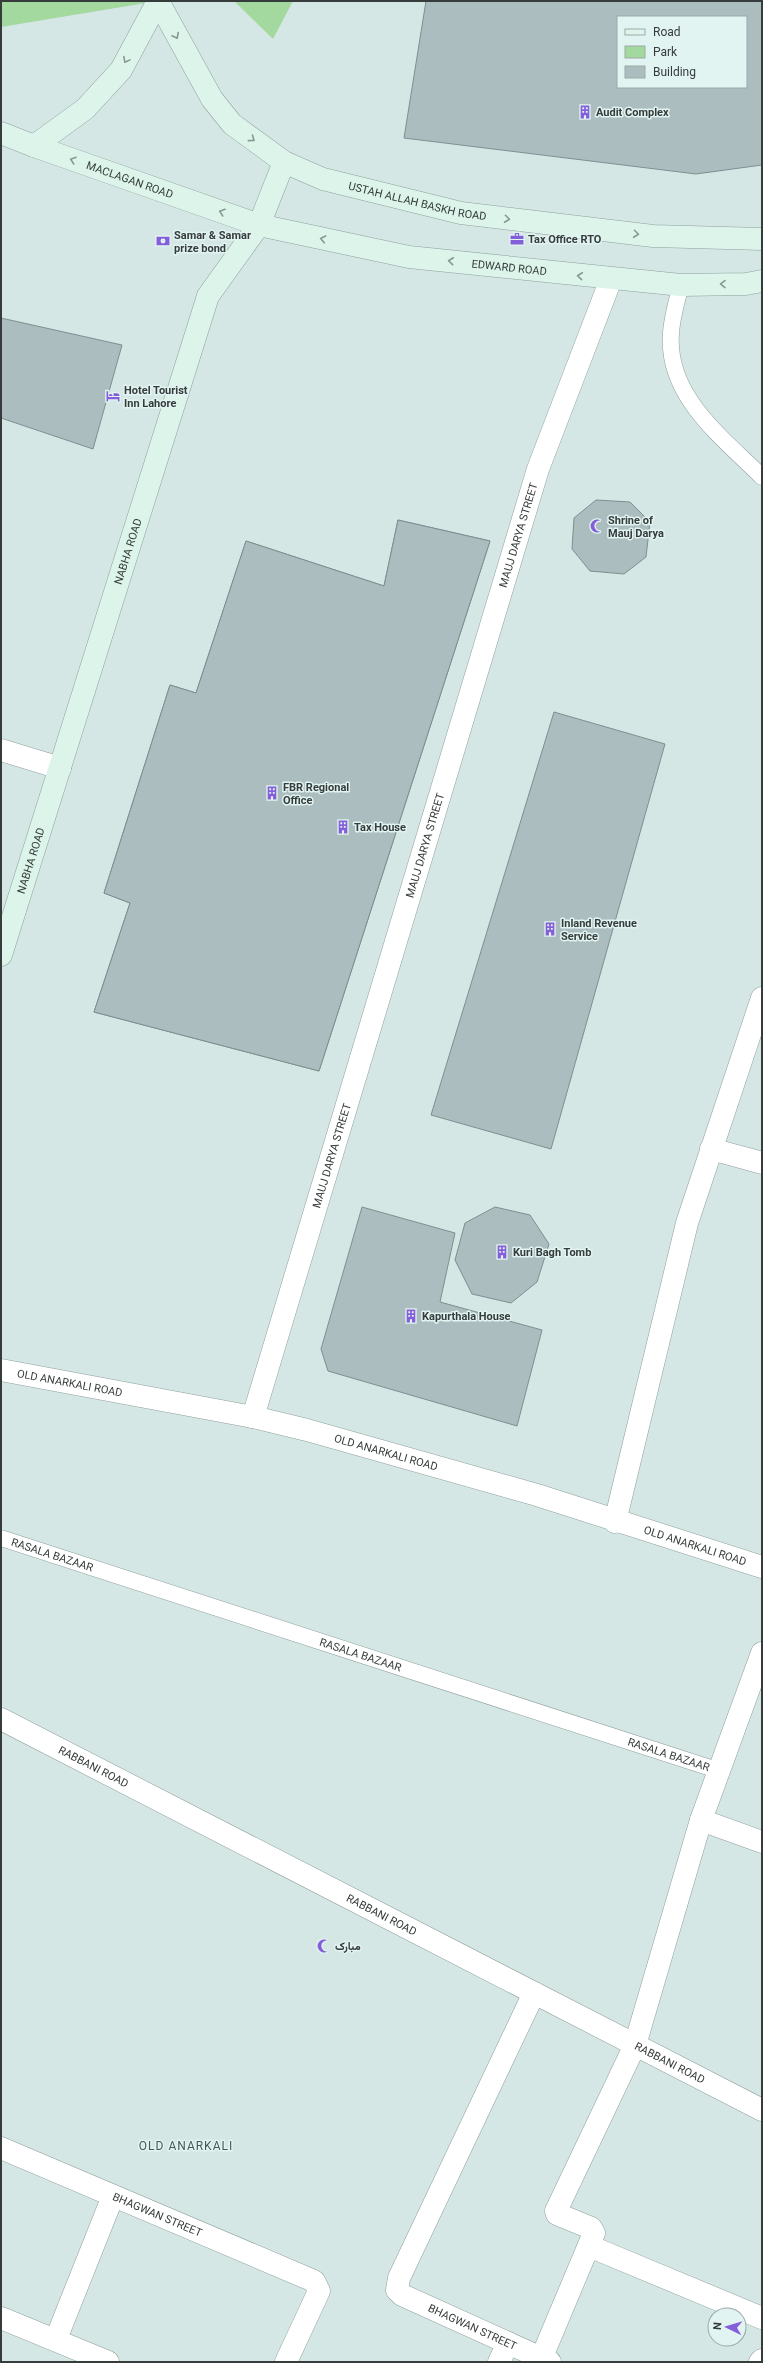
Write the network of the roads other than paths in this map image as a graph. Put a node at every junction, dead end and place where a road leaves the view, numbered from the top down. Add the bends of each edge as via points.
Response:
1 (158, 1) edge
2 (1, 133) edge
3 (34, 146) junction
4 (284, 162) junction
5 (259, 224) junction
6 (762, 239) edge
7 (611, 279) junction
8 (762, 281) edge
9 (681, 285) junction
10 (762, 477) edge
11 (1, 750) edge
12 (60, 768) junction
13 (1, 955) edge
14 (762, 998) edge
15 (756, 1038) edge
16 (711, 1149) junction
17 (762, 1163) edge
18 (1, 1370) edge
19 (253, 1417) junction
20 (615, 1522) junction
21 (1, 1538) edge
22 (762, 1567) edge
23 (762, 1653) edge
24 (1, 1719) edge
25 (720, 1771) junction
26 (700, 1820) junction
27 (762, 1842) edge
28 (534, 1993) junction
29 (635, 2044) junction
30 (762, 2110) edge
31 (1, 2148) edge
32 (114, 2196) junction
33 (589, 2246) junction
34 (1, 2318) edge
35 (762, 2318) edge
36 (56, 2339) junction
37 (504, 2352) edge
38 (546, 2360) edge
39 (108, 2362) edge
40 (286, 2362) edge

1 -> 3 main road via 121,70 85,109
1 -> 4 main road, USTAH ALLAH BASKH ROAD via 212,99 232,124
2 - 3 main road, MACLAGAN ROAD
5 -> 3 main road, MACLAGAN ROAD
4 - 5 main road, NABHA ROAD
4 -> 6 main road, USTAH ALLAH BASKH ROAD via 323,179 461,214 653,236
7 -> 5 main road, EDWARD ROAD via 409,257
5 - 12 main road, NABHA ROAD via 208,296
7 - 9 main road, EDWARD ROAD
7 - 19 street, MAUJ DARYA STREET via 538,469
8 -> 9 main road, EDWARD ROAD via 746,284
9 - 10 lane via 671,333 674,365 687,398 704,420
11 - 12 street
12 - 13 main road, NABHA ROAD
14 - 15 street
15 - 16 street
16 - 17 street
16 - 20 street via 687,1223
18 - 19 street, OLD ANARKALI ROAD
19 - 20 street, OLD ANARKALI ROAD via 537,1495
20 - 22 street, OLD ANARKALI ROAD
21 - 25 lane, RASALA BAZAAR
23 - 25 street
24 - 28 street, RABBANI ROAD
25 - 26 street
26 - 27 street
26 - 29 street
28 - 29 street, RABBANI ROAD
28 - 37 street, BHAGWAN STREET via 399,2278 397,2290
29 - 30 street, RABBANI ROAD
29 - 33 street via 556,2211 557,2214 594,2230
31 - 32 street, BHAGWAN STREET
32 - 36 street
32 - 40 street, BHAGWAN STREET via 314,2281 318,2291
33 - 35 street
33 - 38 street
34 - 36 street
36 - 39 street
37 - 38 street, BHAGWAN STREET

